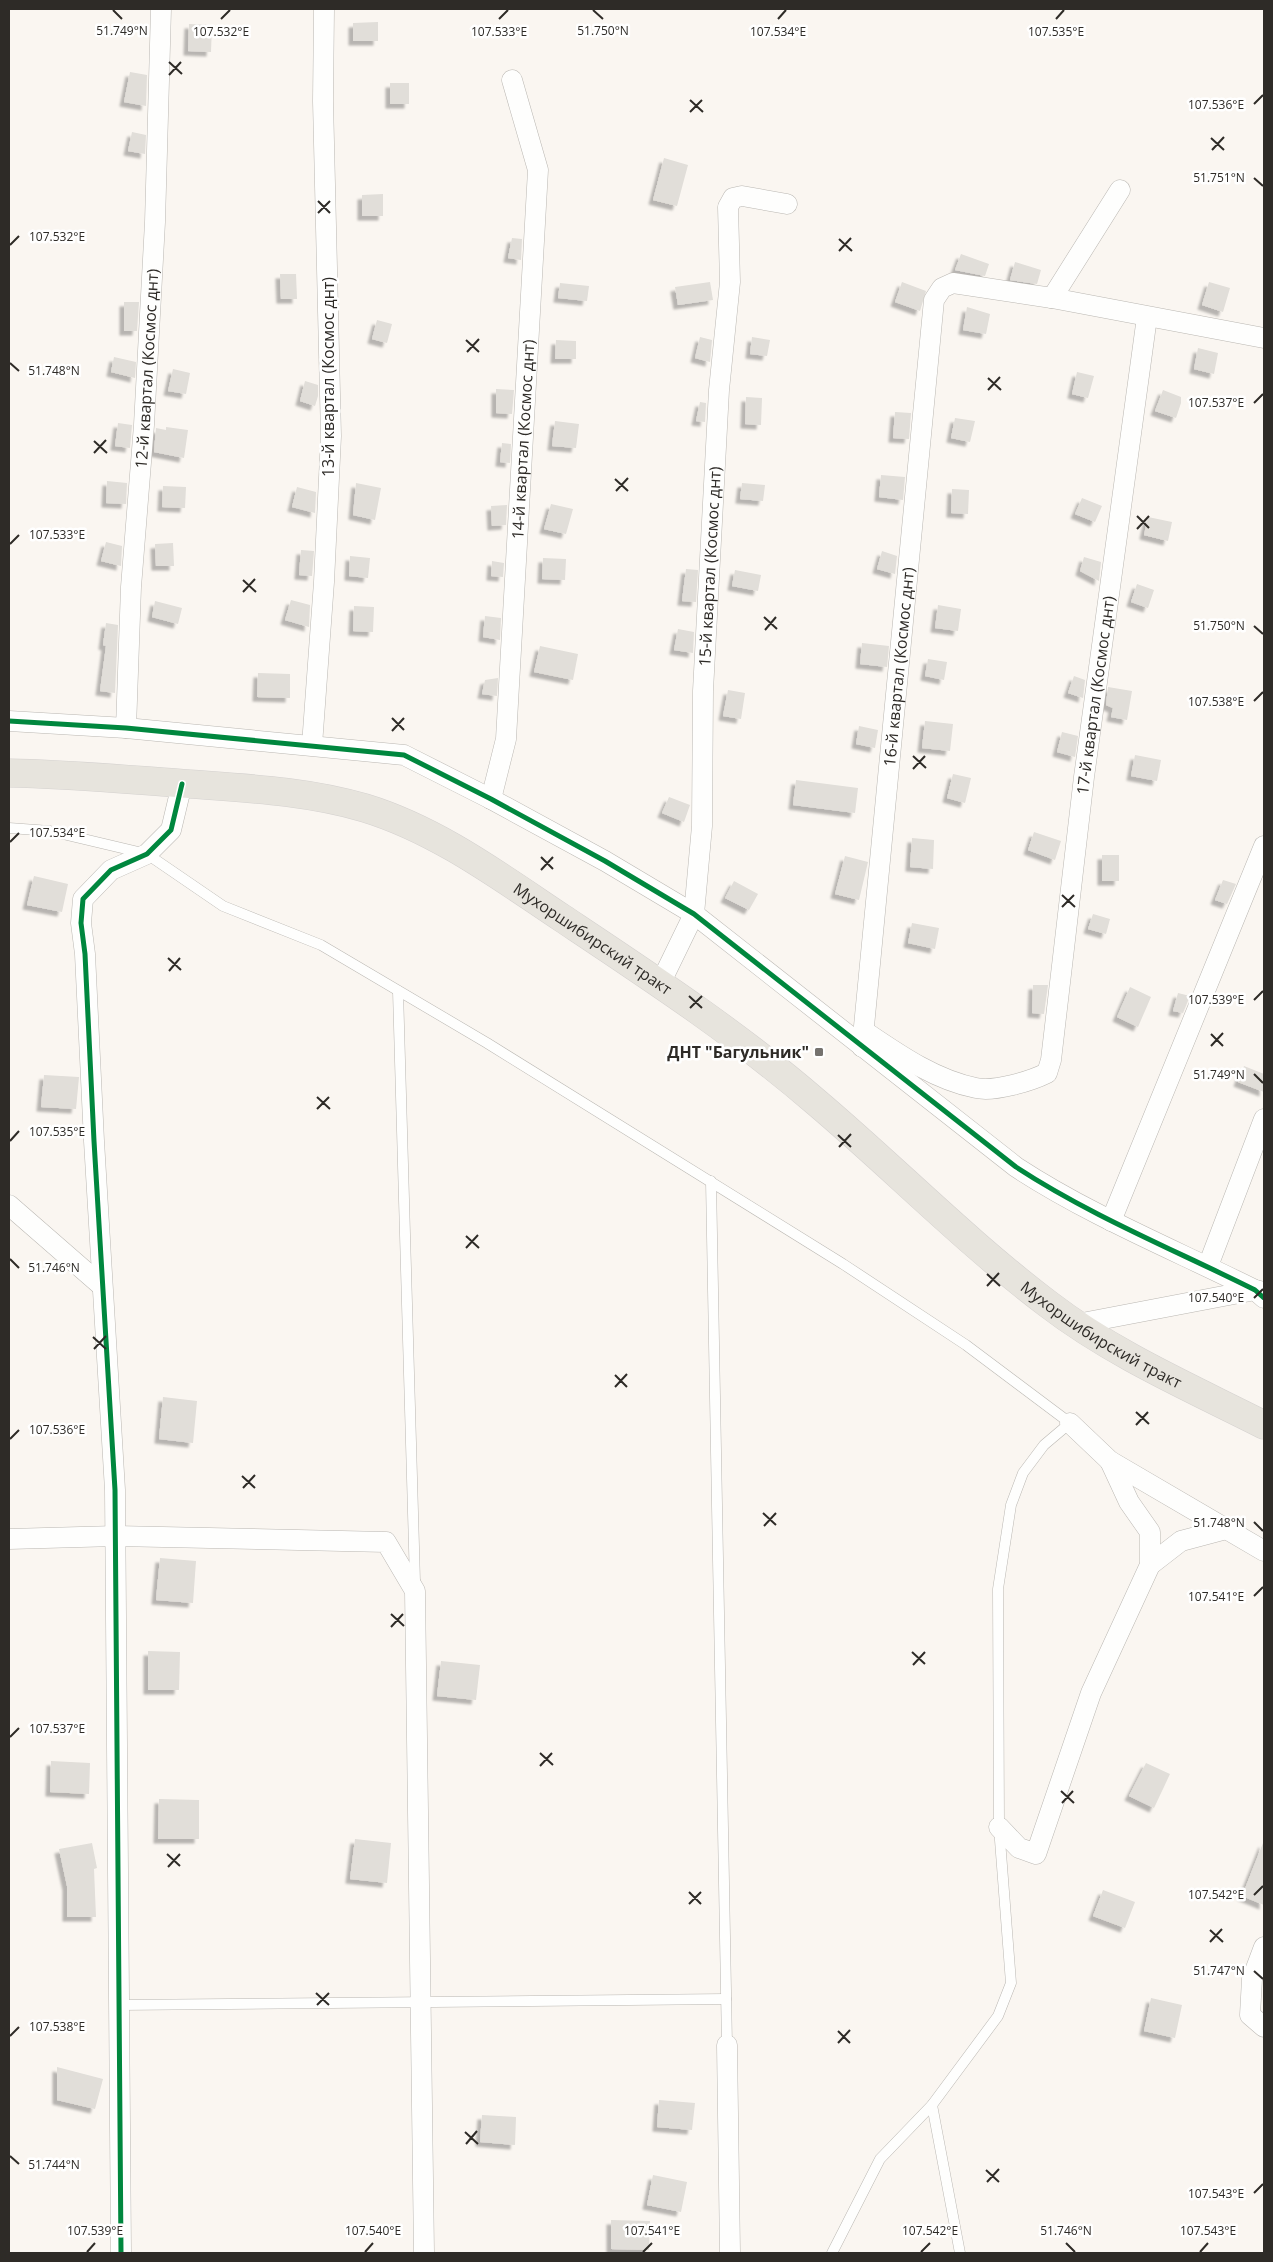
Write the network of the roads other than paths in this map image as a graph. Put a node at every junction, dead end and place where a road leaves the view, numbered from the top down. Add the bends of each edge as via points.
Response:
1 (161, 9) edge
2 (324, 9) edge
3 (512, 80) dead end
4 (1120, 190) dead end
5 (787, 204) dead end
6 (1052, 298) junction
7 (1147, 317) junction
8 (1264, 338) edge
9 (9, 722) edge
10 (126, 728) junction
11 (312, 744) junction
12 (9, 773) edge
13 (182, 784) junction
14 (492, 798) junction
15 (9, 828) edge
16 (1264, 846) edge
17 (148, 854) junction
18 (694, 914) junction
19 (660, 984) junction
20 (398, 991) junction
21 (863, 1039) junction
22 (1264, 1119) edge
23 (710, 1181) junction
24 (9, 1205) edge
25 (1110, 1221) junction
26 (1208, 1266) junction
27 (102, 1286) junction
28 (1261, 1293) edge
29 (1077, 1324) junction
30 (1070, 1423) junction
31 (1264, 1426) edge
32 (1110, 1461) junction
33 (1226, 1530) junction
34 (116, 1536) junction
35 (9, 1540) edge
36 (1264, 1551) edge
37 (1150, 1565) junction
38 (415, 1591) junction
39 (998, 1827) junction
40 (1264, 1947) edge
41 (726, 1999) junction
42 (422, 2002) junction
43 (119, 2005) junction
44 (1264, 2027) edge
45 (727, 2045) joint
46 (932, 2106) junction
47 (122, 2253) edge
48 (424, 2253) edge
49 (730, 2253) edge
50 (832, 2253) edge
51 (960, 2253) edge

1 - 10 street, 12-й квартал (Космос днт) via 155,222 131,587
2 - 11 street, 13-й квартал (Космос днт) via 331,436
3 - 14 street, 14-й квартал (Космос днт) via 538,170 506,739
4 - 6 street
5 - 18 street, 15-й квартал (Космос днт) via 742,196 733,198 728,207 730,282 710,536 703,691 702,826
6 - 7 street
6 - 21 street, 16-й квартал (Космос днт) via 953,283 942,288 934,300
7 - 8 street
7 - 21 street, 17-й квартал (Космос днт) via 1047,1073 1007,1086 978,1089
9 - 10 street
10 - 11 street
11 - 14 street via 404,754
12 - 13 main road, Мухоршибирский тракт
13 - 17 street via 171,830
13 - 19 main road, Мухоршибирский тракт via 306,795 394,818 424,831 484,866
14 - 18 street
15 - 17 lane via 50,831
16 - 25 street
17 - 20 lane via 223,906 321,945
17 - 27 street via 111,870 83,899 81,923
18 - 19 street, 15-й квартал (Космос днт)
18 - 21 street
19 - 29 main road, Мухоршибирский тракт via 765,1060 1028,1289
20 - 23 lane
20 - 38 lane
21 - 25 street via 1016,1167 1054,1192
22 - 26 street
23 - 30 lane via 966,1345
23 - 41 lane
24 - 27 street
25 - 26 street
26 - 28 street
27 - 34 street
28 - 29 street
29 - 31 main road, Мухоршибирский тракт
30 - 32 street
30 - 39 lane via 1044,1445 1023,1473 1011,1505 998,1589
32 - 33 street
32 - 37 street via 1128,1502 1150,1532
33 - 36 street
33 - 37 street via 1181,1541
34 - 35 street
34 - 38 street via 386,1542
34 - 43 street
37 - 39 street via 1091,1694 1036,1854 1019,1848
38 - 42 street
39 - 46 lane via 1011,1983 998,2016
40 - 44 street via 1252,1980 1250,2015
41 - 42 lane
41 - 45 lane
42 - 43 lane
42 - 48 street
43 - 47 street
45 - 49 street
46 - 50 lane via 880,2159
46 - 51 lane

